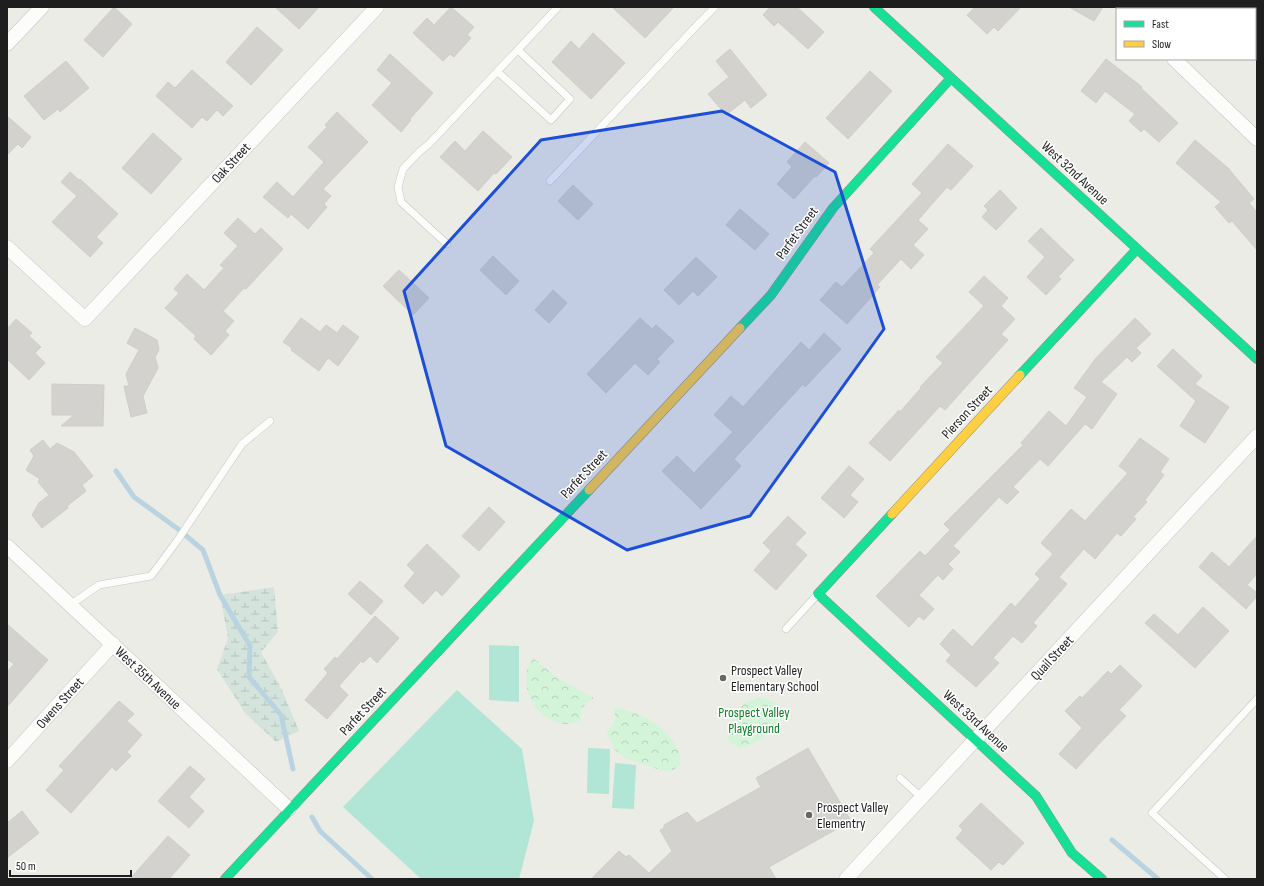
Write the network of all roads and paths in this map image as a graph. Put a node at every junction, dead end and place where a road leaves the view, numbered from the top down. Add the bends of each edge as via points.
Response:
1 (42, 7) edge
2 (377, 7) edge
3 (558, 7) edge
4 (715, 7) edge
5 (874, 7) edge
6 (889, 12) edge
7 (7, 44) edge
8 (518, 50) junction
9 (1175, 60) edge
10 (498, 72) junction
11 (951, 78) junction
12 (1257, 140) edge
13 (550, 181) dead end
14 (447, 244) dead end
15 (7, 247) edge
16 (1138, 249) junction
17 (1257, 359) edge
18 (270, 421) dead end
19 (1257, 436) edge
20 (7, 546) edge
21 (818, 594) junction
22 (70, 605) junction
23 (786, 629) dead end
24 (113, 644) junction
25 (1257, 699) edge
26 (976, 740) junction
27 (7, 761) edge
28 (900, 778) dead end
29 (922, 798) junction
30 (289, 809) junction
31 (225, 879) edge
32 (846, 879) edge
33 (1102, 879) edge
34 (1225, 879) edge

1 - 7 street
2 - 15 street, Oak Street via 86,319
3 - 8 lane
4 - 13 lane
5 - 6 street, West 32nd Avenue
6 - 11 street, West 32nd Avenue
8 - 10 lane
8 - 10 lane via 570,99 551,120
9 - 12 street
10 - 14 lane via 403,170 398,187 401,202
11 - 16 street, West 32nd Avenue
11 - 30 street, Parfet Street via 833,208 771,294
16 - 17 street, West 32nd Avenue
16 - 21 street, Pierson Street
18 - 22 lane via 242,444 151,576 99,585
19 - 26 street, Quail Street
20 - 22 street, West 35th Avenue
21 - 23 lane
21 - 26 street, West 33rd Avenue
22 - 24 street, West 35th Avenue
24 - 27 street, Owens Street
24 - 30 street, West 35th Avenue
25 - 34 lane via 1152,813
26 - 29 street, Quail Street
26 - 33 street, West 33rd Avenue via 1036,796 1072,852
28 - 29 lane
29 - 32 street, Quail Street
30 - 31 street, Parfet Street

